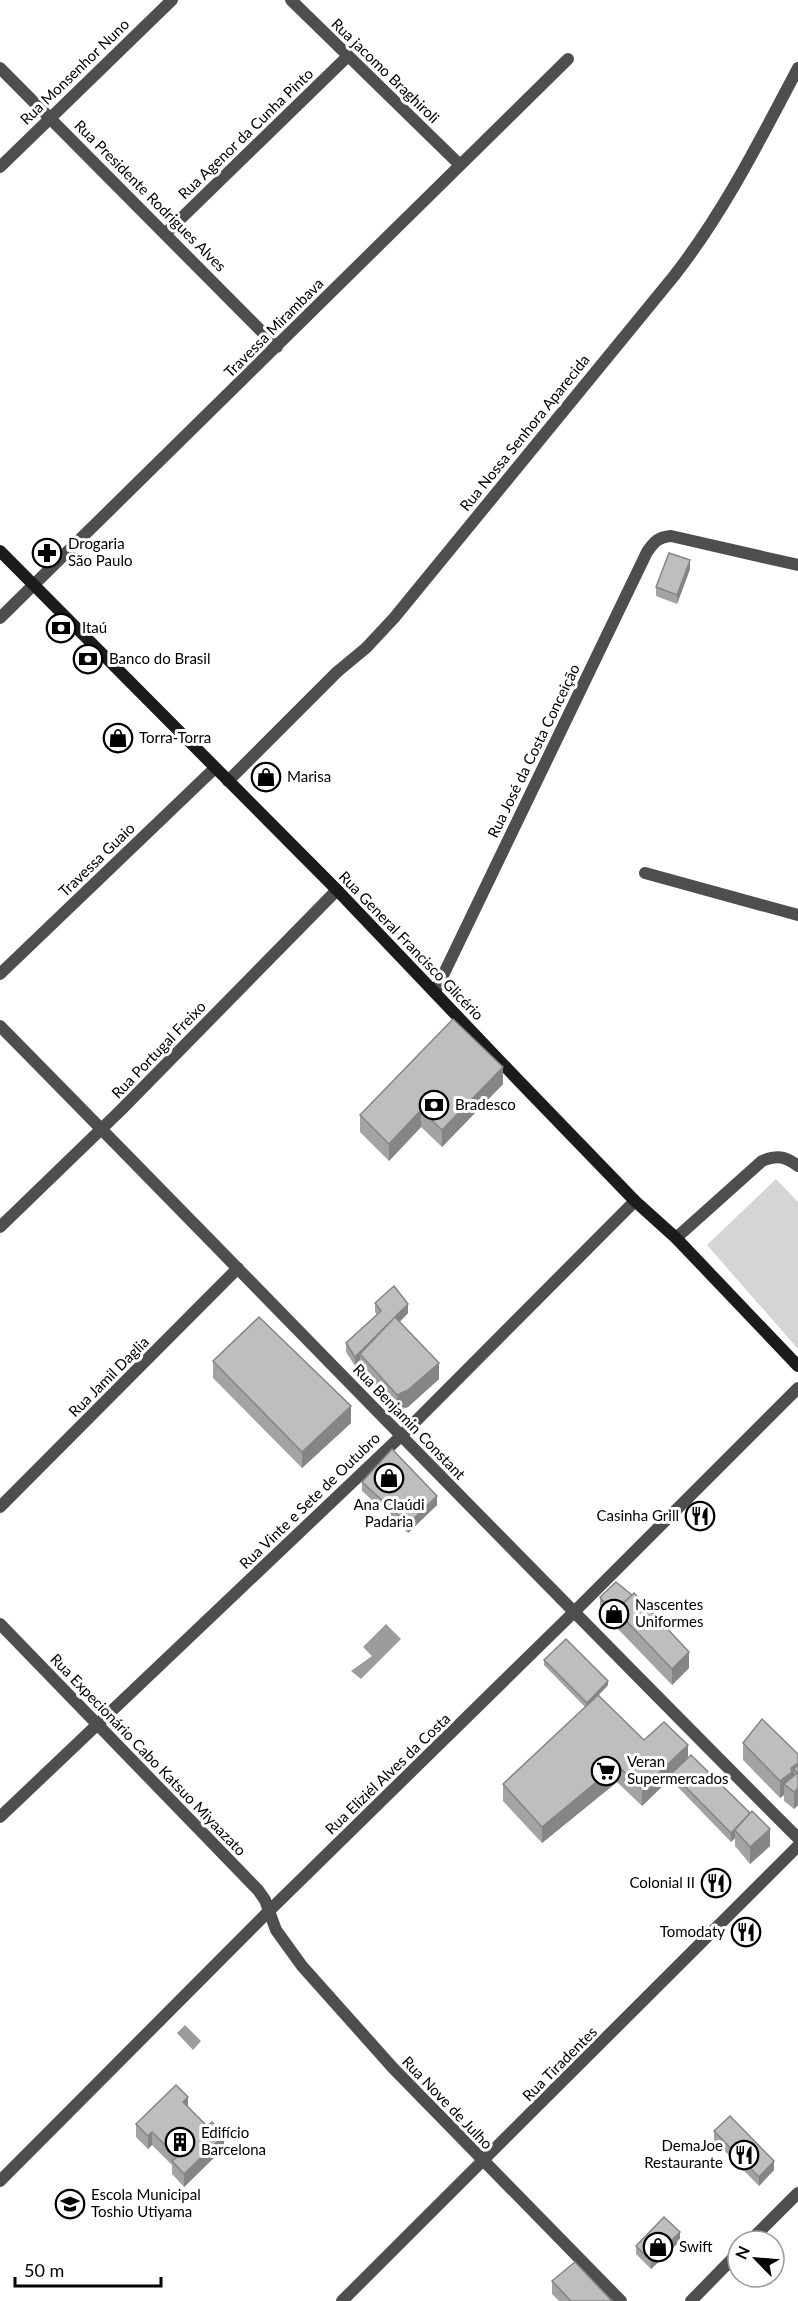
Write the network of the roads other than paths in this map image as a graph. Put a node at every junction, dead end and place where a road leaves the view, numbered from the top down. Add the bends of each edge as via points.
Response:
1 (172, 0) edge
2 (291, 0) edge
3 (348, 56) junction
4 (568, 59) dead end
5 (0, 68) edge
6 (798, 68) edge
7 (50, 117) junction
8 (459, 164) junction
9 (0, 167) edge
10 (166, 233) junction
11 (277, 346) junction
12 (0, 551) edge
13 (798, 565) edge
14 (33, 585) junction
15 (0, 618) edge
16 (215, 768) junction
17 (228, 781) junction
18 (645, 873) dead end
19 (337, 890) junction
20 (798, 915) edge
21 (0, 974) edge
22 (435, 992) junction
23 (0, 1026) edge
24 (102, 1130) junction
25 (798, 1166) edge
26 (635, 1201) junction
27 (0, 1227) edge
28 (676, 1238) junction
29 (238, 1268) junction
30 (798, 1366) edge
31 (798, 1388) edge
32 (402, 1435) junction
33 (0, 1508) edge
34 (573, 1613) junction
35 (0, 1624) edge
36 (99, 1726) junction
37 (0, 1817) edge
38 (798, 1838) edge
39 (798, 1846) edge
40 (269, 1911) junction
41 (483, 2162) junction
42 (0, 2181) edge
43 (798, 2193) edge
44 (762, 2229) edge
45 (726, 2265) edge
46 (342, 2301) edge
47 (621, 2301) edge
48 (691, 2301) edge

1 - 7 street, Rua Monsenhor Nuno
2 - 3 street, Rua jacomo Braghiroli
3 - 8 street, Rua jacomo Braghiroli
3 - 10 street, Rua Agenor da Cunha Pinto
4 - 8 street, Travessa Mirambava
5 - 7 street, Rua Presidente Rodrigues Alves
6 - 17 street, Rua Nossa Senhora Aparecida via 737,184 674,276 394,618
7 - 9 street, Rua Monsenhor Nuno
7 - 10 street, Rua Presidente Rodrigues Alves
8 - 11 street, Travessa Mirambava
10 - 11 street, Rua Presidente Rodrigues Alves
11 - 14 street, Travessa Mirambava
12 - 14 main road, Rua General Francisco Glicério
13 - 22 street, Rua José da Costa Conceição via 671,536 662,537 647,552
14 - 15 street, Travessa Mirambava
14 - 16 main road, Rua General Francisco Glicério
16 - 17 main road, Rua General Francisco Glicério
16 - 21 street, Travessa Guaio
17 - 19 main road, Rua General Francisco Glicério
18 - 20 street
19 - 22 main road, Rua General Francisco Glicério
19 - 24 street, Rua Portugal Freixo
22 - 26 main road, Rua General Francisco Glicério
23 - 24 street, Rua Benjamin Constant
24 - 27 street, Rua Portugal Freixo
24 - 29 street, Rua Benjamin Constant
25 - 28 street via 783,1156 762,1161
26 - 28 main road, Rua General Francisco Glicério
26 - 32 street, Rua Vinte e Sete de Outubro
28 - 30 main road, Rua General Francisco Glicério
29 - 32 street, Rua Benjamin Constant
29 - 33 street, Rua Jamil Daglia
31 - 34 street, Rua Eliziél Alves da Costa
32 - 34 street, Rua Benjamin Constant
32 - 36 street, Rua Vinte e Sete de Outubro
34 - 38 street, Rua Benjamin Constant
34 - 40 street, Rua Eliziél Alves da Costa
35 - 36 street, Rua Expecionário Cabo Katsuo Miyaazato
36 - 37 street, Rua Vinte e Sete de Outubro
36 - 40 street, Rua Expecionário Cabo Katsuo Miyaazato via 258,1890
39 - 41 street, Rua Tiradentes
40 - 41 street, Rua Nove de Julho via 276,1930 302,1966
40 - 42 street, Rua Eliziél Alves da Costa
41 - 46 street, Rua Tiradentes
41 - 47 street, Rua Nove de Julho
43 - 44 street
45 - 48 street

